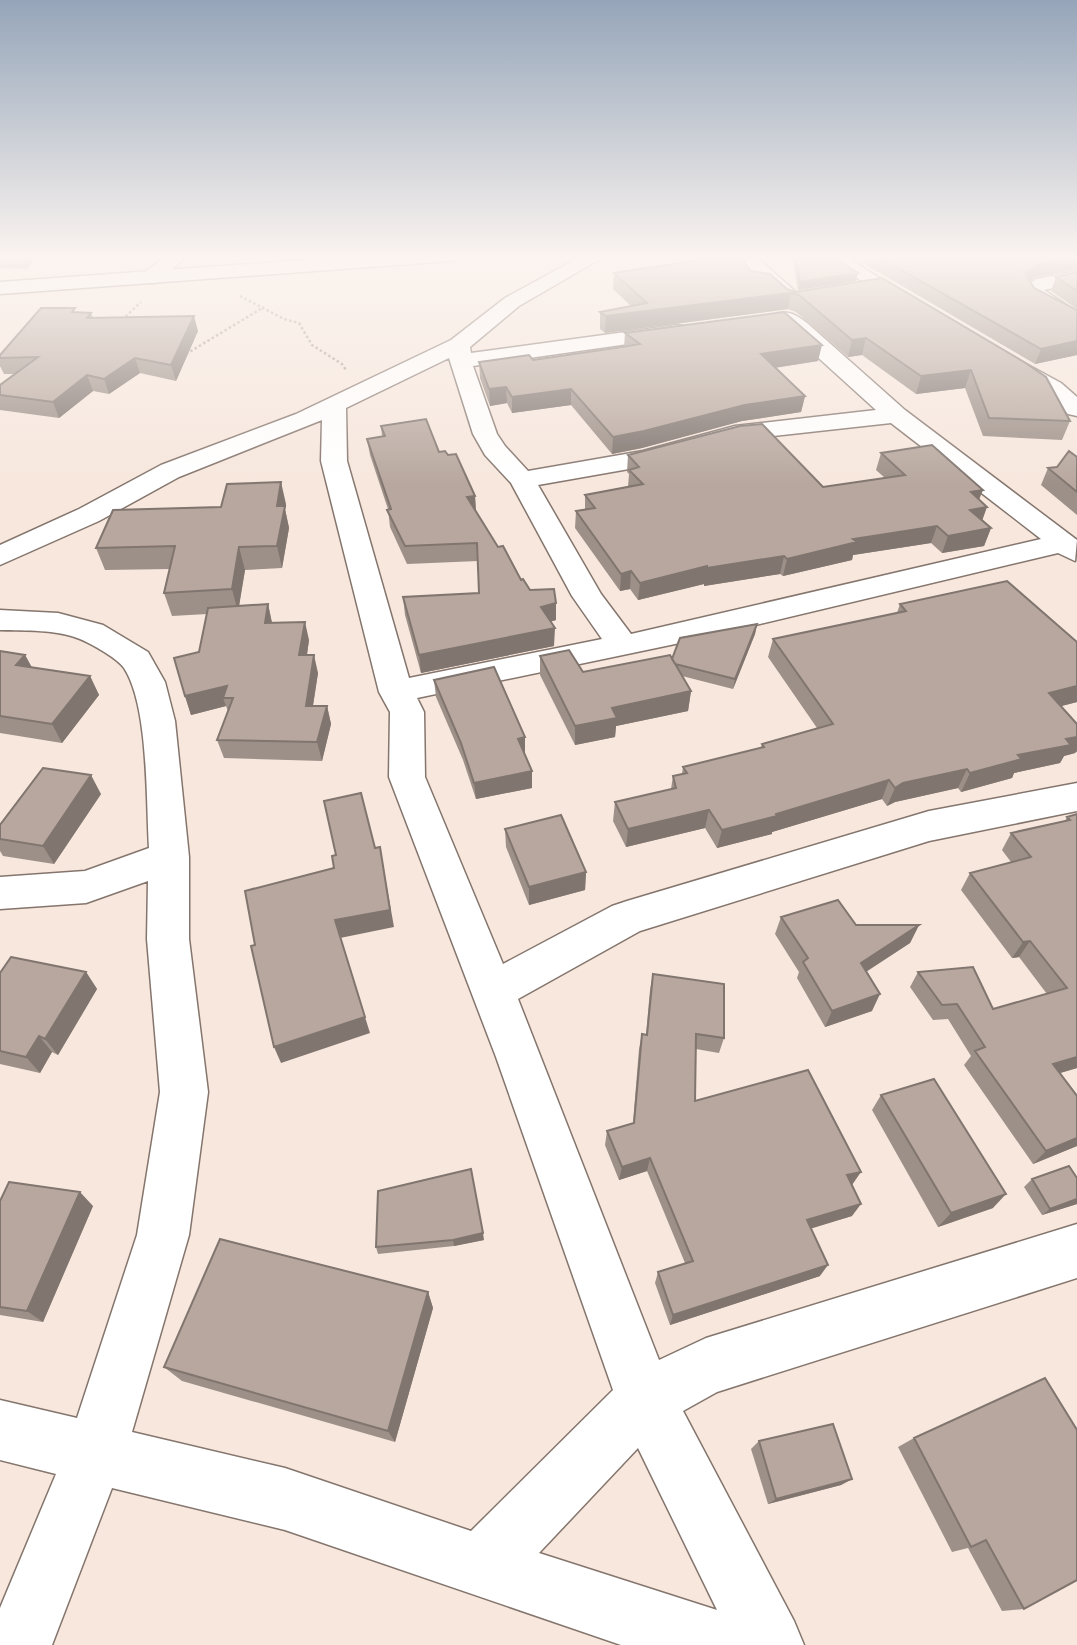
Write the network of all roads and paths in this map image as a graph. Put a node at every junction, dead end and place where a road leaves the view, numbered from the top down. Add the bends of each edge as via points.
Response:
1 (222, 332) edge
2 (304, 332) edge
3 (482, 332) edge
4 (667, 332) edge
5 (813, 332) edge
6 (992, 352) edge
7 (460, 353) junction
8 (180, 357) edge
9 (340, 402) junction
10 (1077, 409) edge
11 (896, 415) junction
12 (522, 480) junction
13 (1069, 548) edge
14 (0, 556) edge
15 (0, 620) edge
16 (623, 645) junction
17 (396, 692) junction
18 (1077, 797) edge
19 (169, 857) junction
20 (0, 893) edge
21 (493, 990) junction
22 (1077, 1251) edge
23 (645, 1399) junction
24 (0, 1430) edge
25 (96, 1452) junction
26 (481, 1567) junction
27 (18, 1645) edge
28 (723, 1645) edge
29 (770, 1645) edge

1 - 8 path
2 - 9 path via 312,345 342,364 347,378
3 - 7 main road
4 - 7 main road
5 - 11 main road
6 - 10 main road via 1053,388
7 - 9 main road
7 - 12 main road via 485,434
9 - 14 main road via 170,471
9 - 17 main road via 334,461
11 - 12 main road via 735,433 646,458
11 - 13 main road
12 - 16 main road via 587,596
13 - 16 main road
15 - 19 main road via 81,628 136,659 148,682 158,721
16 - 17 main road
17 - 21 main road via 407,712 407,776
18 - 21 main road via 929,826 627,918
19 - 20 main road via 86,887
19 - 25 main road via 167,939 184,1092 163,1235
21 - 23 main road
22 - 23 main road via 706,1367
23 - 26 main road
23 - 29 main road
24 - 25 main road
25 - 26 main road via 285,1499
25 - 27 main road
26 - 28 main road

